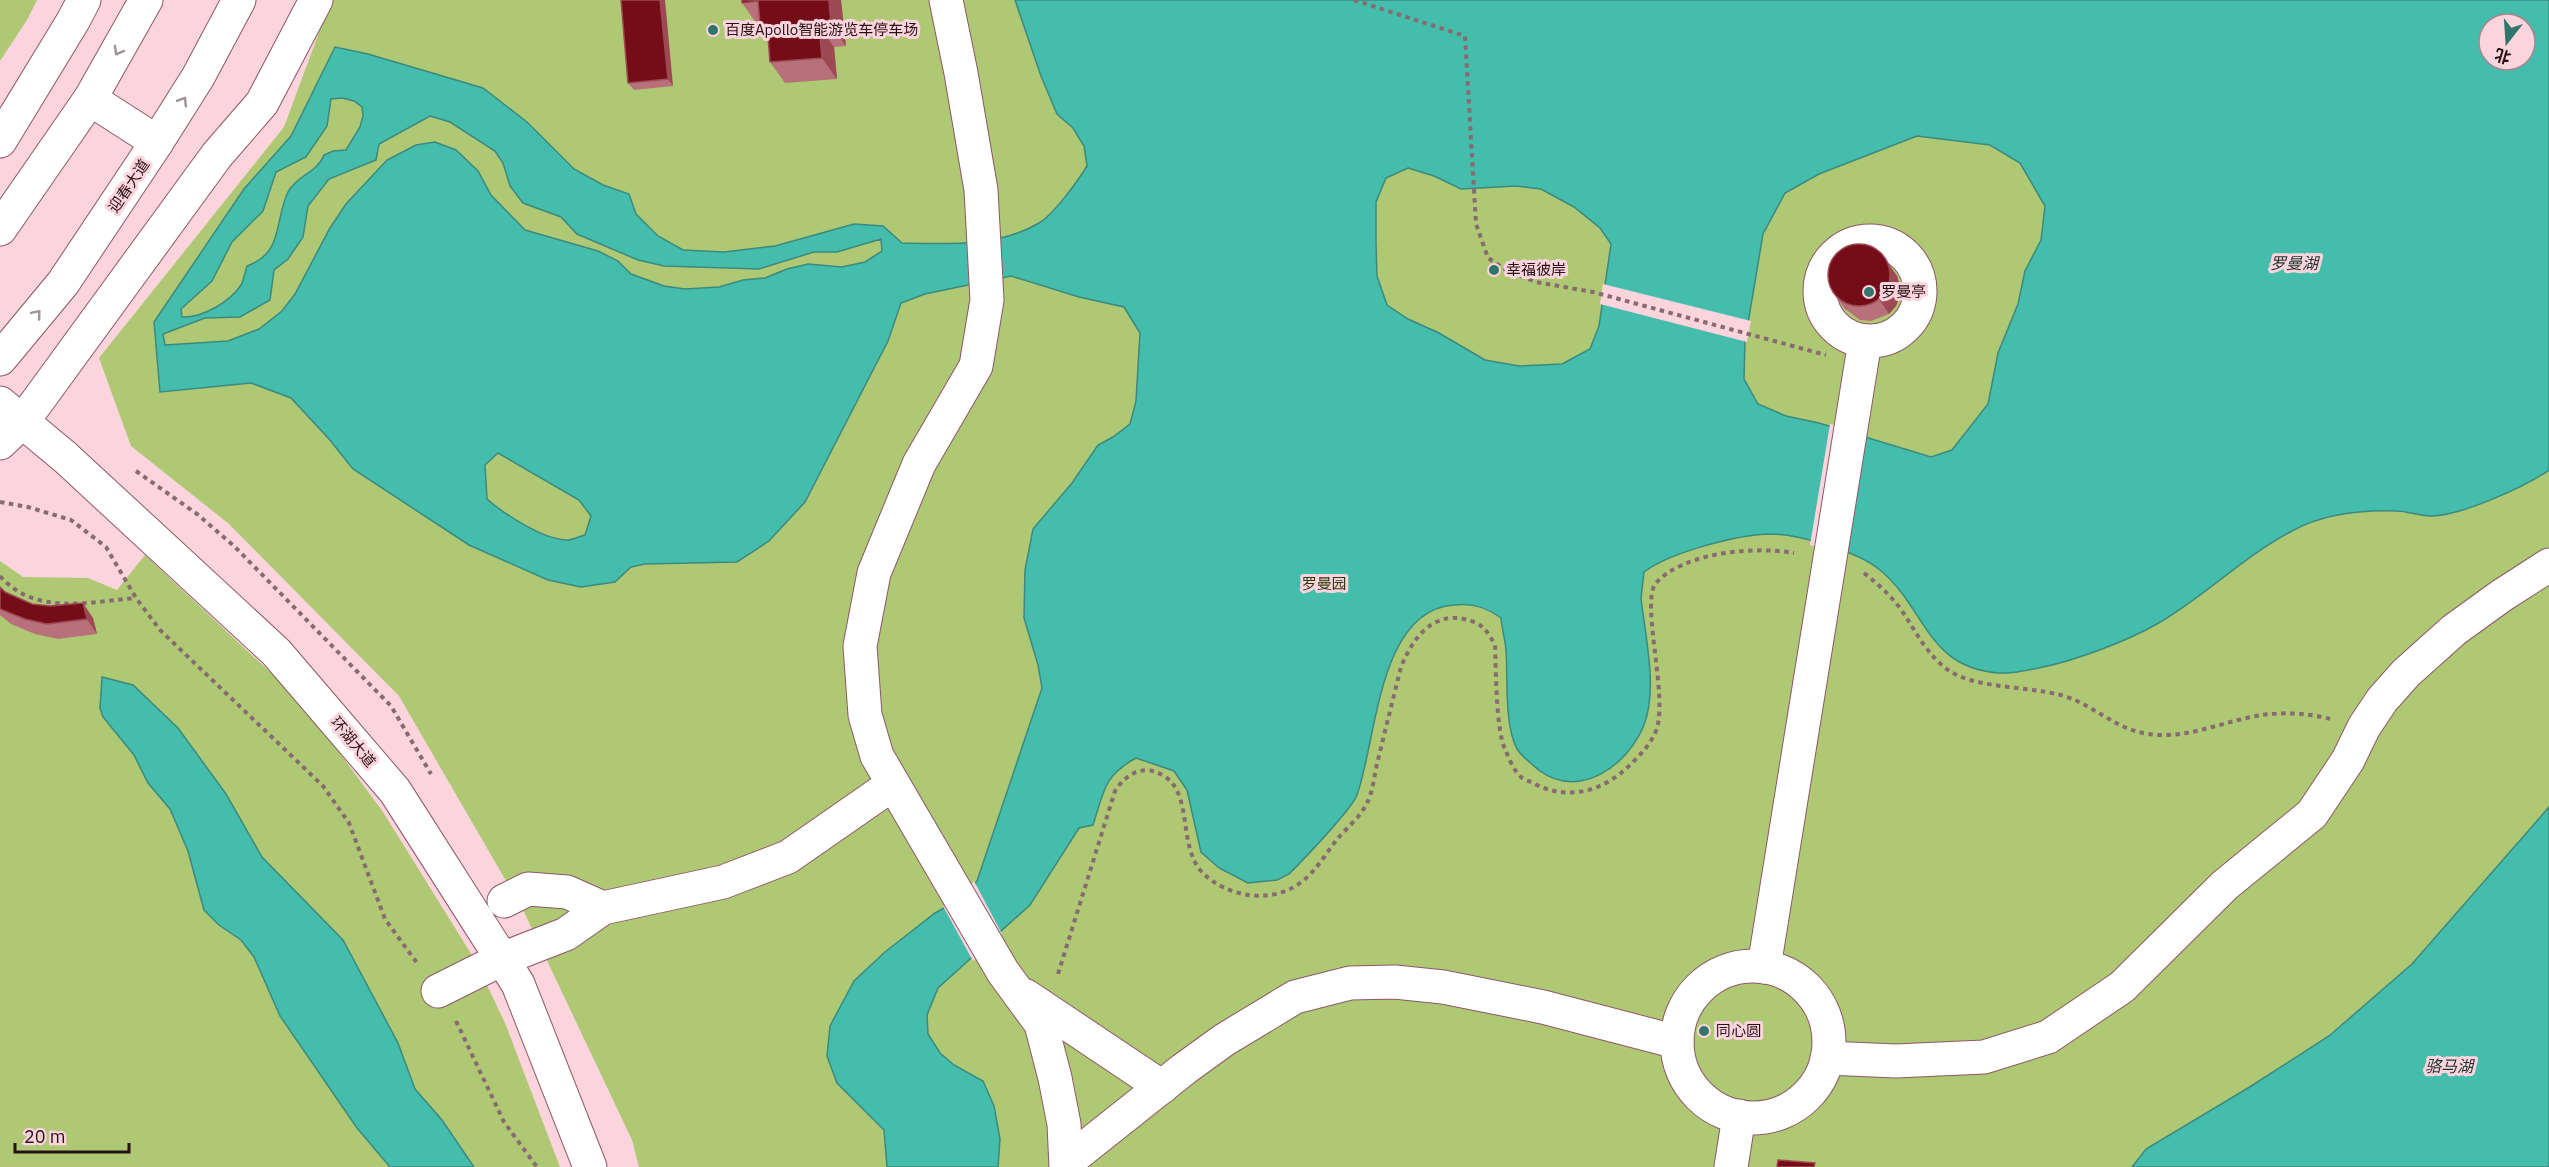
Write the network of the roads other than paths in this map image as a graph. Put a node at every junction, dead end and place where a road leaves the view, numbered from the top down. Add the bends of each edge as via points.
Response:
1 (84, 0) edge
2 (146, 0) edge
3 (239, 0) edge
4 (316, 0) edge
5 (946, 0) edge
6 (90, 99) junction
7 (0, 141) edge
8 (158, 142) junction
9 (0, 229) edge
10 (1863, 353) road end
11 (0, 359) edge
12 (8, 423) edge
13 (2549, 565) edge
14 (893, 784) junction
15 (504, 901) dead end
16 (603, 908) junction
17 (502, 959) junction
18 (1764, 967) junction
19 (1010, 981) junction
20 (438, 991) road end
21 (1677, 1042) junction
22 (1827, 1058) junction
23 (1162, 1087) junction
24 (1739, 1116) junction
25 (1066, 1165) edge
26 (590, 1167) edge
27 (1731, 1167) edge

1 - 7 street
2 -> 6 street
8 -> 3 street, 迎春大道
4 - 12 street via 262,104 217,155
5 - 14 street via 981,190 987,300 976,366 919,464 874,573 860,646 865,715 877,756
6 - 8 street
6 - 9 street
11 -> 8 street, 迎春大道 via 63,284
10 - 18 street
12 - 17 street, 环湖大道 via 65,457 276,652 395,791
13 - 22 street via 2454,630 2406,673 2382,700 2312,814 2225,885 2122,987 2048,1037 1984,1057 1896,1061
14 - 16 street via 788,857 723,882
14 - 19 street
15 - 16 street via 528,889 567,892
16 - 17 street via 566,934
17 - 20 street
17 - 26 street, 环湖大道 via 518,984
18 - 21 street via 1738,967 1713,976 1694,994 1681,1017
18 - 22 street via 1787,974 1806,988 1821,1007 1828,1030
19 - 23 street
19 - 25 street via 1041,1024 1064,1124
21 - 23 street via 1543,1007 1443,987 1350,983 1295,997 1224,1040
21 - 24 street via 1681,1068 1694,1091 1715,1108
22 - 24 street via 1821,1077 1806,1096 1787,1110 1764,1117
23 - 25 street
24 - 27 street

